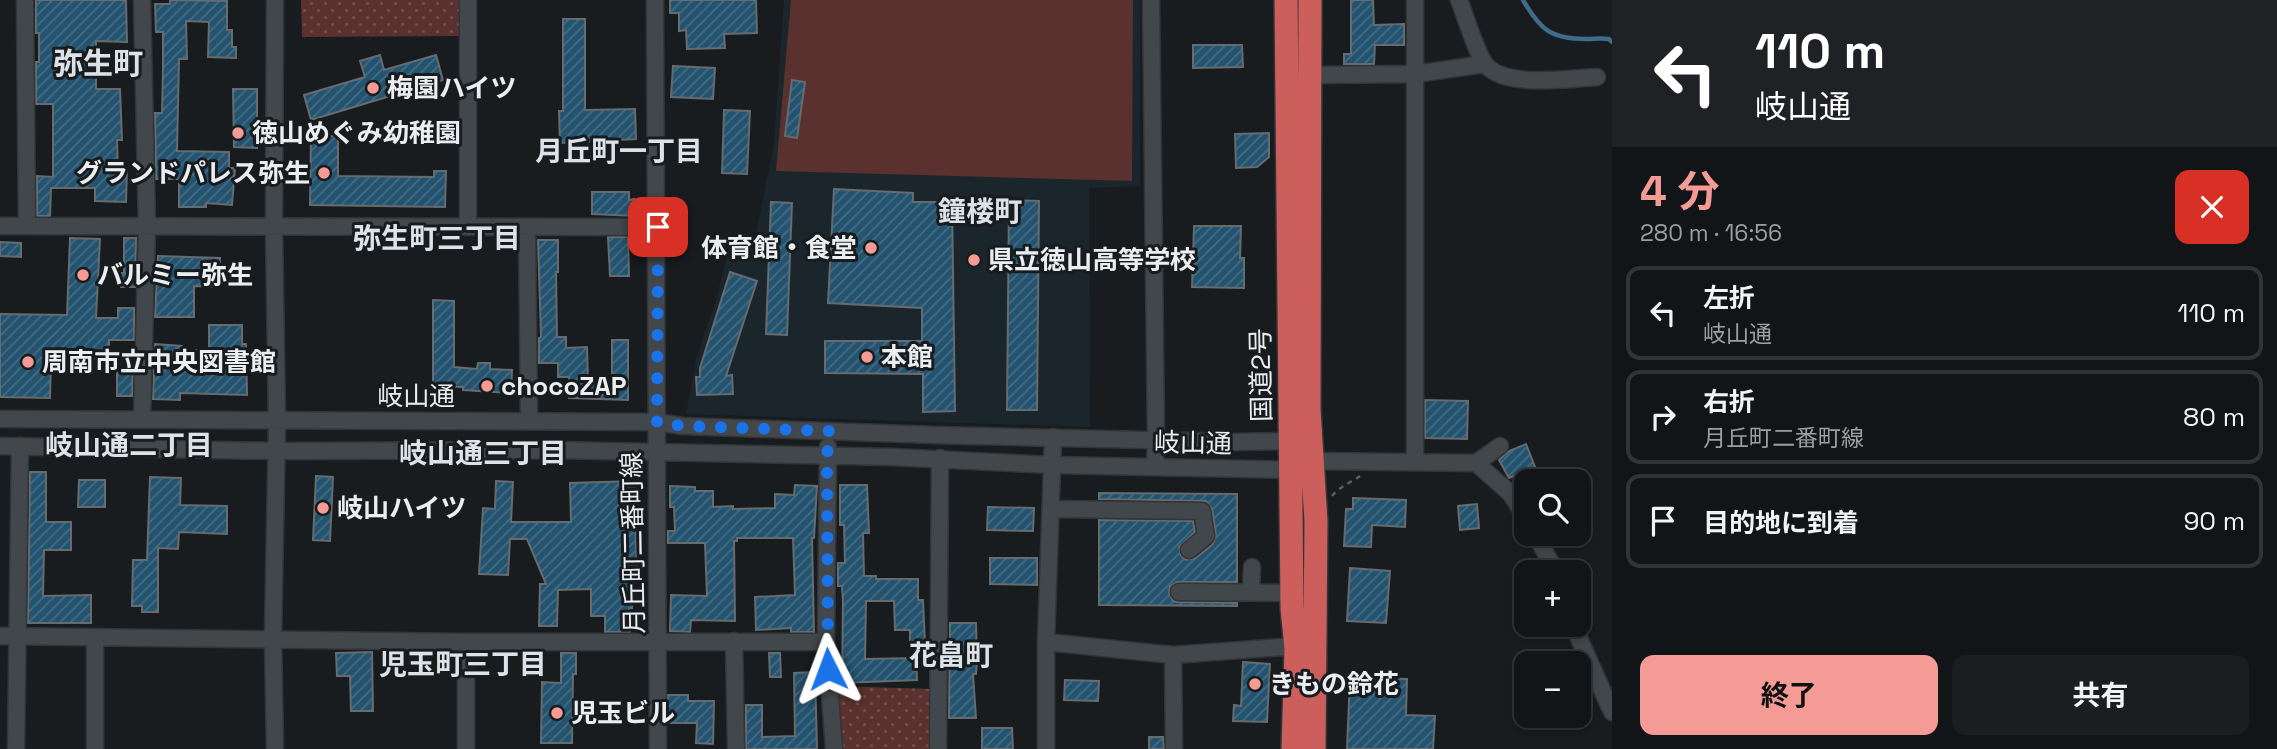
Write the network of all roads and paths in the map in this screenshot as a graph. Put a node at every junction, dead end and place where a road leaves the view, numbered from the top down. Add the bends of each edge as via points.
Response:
1 (25, 0) edge
2 (142, 0) edge
3 (275, 0) edge
4 (468, 0) edge
5 (655, 0) edge
6 (1152, 0) edge
7 (1286, 0) edge
8 (1310, 0) edge
9 (1415, 0) edge
10 (1459, 0) edge
11 (1484, 64) junction
12 (1415, 74) junction
13 (1310, 75) junction
14 (1597, 77) dead end
15 (0, 226) edge
16 (27, 226) junction
17 (147, 226) junction
18 (274, 227) junction
19 (527, 227) junction
20 (658, 227) junction
21 (468, 228) junction
22 (0, 419) edge
23 (142, 419) junction
24 (529, 421) junction
25 (277, 422) junction
26 (657, 422) junction
27 (830, 431) junction
28 (1053, 437) junction
29 (1157, 440) junction
30 (1290, 441) junction
31 (0, 446) edge
32 (20, 446) junction
33 (1500, 446) dead end
34 (276, 451) junction
35 (656, 454) junction
36 (827, 456) junction
37 (940, 458) junction
38 (1314, 461) junction
39 (1415, 461) junction
40 (1476, 463) junction
41 (1053, 465) junction
42 (1154, 466) junction
43 (1292, 470) junction
44 (1514, 499) edge
45 (1051, 509) junction
46 (1189, 551) dead end
47 (1252, 567) dead end
48 (1178, 592) dead end
49 (1251, 593) junction
50 (1292, 593) junction
51 (8, 636) edge
52 (1578, 637) edge
53 (96, 639) junction
54 (273, 639) junction
55 (658, 640) junction
56 (734, 641) junction
57 (466, 642) junction
58 (826, 642) junction
59 (1046, 642) junction
60 (1296, 648) junction
61 (1173, 655) junction
62 (1612, 712) edge
63 (16, 749) edge
64 (95, 749) edge
65 (275, 749) edge
66 (466, 749) edge
67 (658, 749) edge
68 (736, 749) edge
69 (834, 749) edge
70 (938, 749) edge
71 (1046, 749) edge
72 (1174, 749) edge
73 (1293, 749) edge
74 (1314, 749) edge

1 - 16 street
2 - 17 street
3 - 18 street
4 - 21 street
5 - 20 street, 月丘町二番町線
6 - 29 street
7 - 30 highway, 国道2号
8 - 13 highway, 国道2号
9 - 12 street
10 - 11 street
11 - 12 street
11 - 14 street via 1515,79
12 - 13 street
12 - 39 street
13 - 38 highway, 国道2号 via 1309,409
15 - 16 street
16 - 17 street
17 - 18 street
17 - 23 street
18 - 21 street
18 - 25 street
19 - 20 street
19 - 21 street
19 - 24 street
20 - 26 street, 月丘町二番町線
22 - 23 street, 岐山通
23 - 25 street, 岐山通
24 - 25 street, 岐山通
24 - 26 street, 岐山通
25 - 34 street
26 - 27 street, 岐山通
26 - 35 street, 月丘町二番町線
27 - 28 street, 岐山通
27 - 36 street
28 - 29 street, 岐山通
28 - 41 street
29 - 30 street, 岐山通
29 - 42 street
30 - 38 street
30 - 43 highway, 国道2号
31 - 32 street, 岐山通
32 - 34 street, 岐山通
32 - 51 street
33 - 40 street
34 - 35 street, 岐山通
34 - 54 street
35 - 36 street, 岐山通
35 - 55 street, 月丘町二番町線
36 - 37 street, 岐山通
36 - 58 street
37 - 41 street, 岐山通
37 - 70 street
38 - 39 street
38 - 43 street, 岐山通
38 - 74 highway, 国道2号
39 - 40 street
40 - 44 street
41 - 42 street, 岐山通
41 - 45 street
42 - 43 street, 岐山通
43 - 50 highway, 国道2号
45 - 46 street via 1202,511 1206,536
45 - 59 street
47 - 49 street
48 - 49 street
49 - 50 street
50 - 60 highway, 国道2号
51 - 53 street
51 - 63 street
52 - 62 street
53 - 54 street
53 - 64 street
54 - 57 street
54 - 65 street
55 - 56 street
55 - 57 street
55 - 67 street, 月丘町二番町線
56 - 58 street
56 - 68 street
57 - 66 street
58 - 69 street
59 - 61 street
59 - 71 street
60 - 61 street
60 - 73 highway, 国道2号
61 - 72 street

